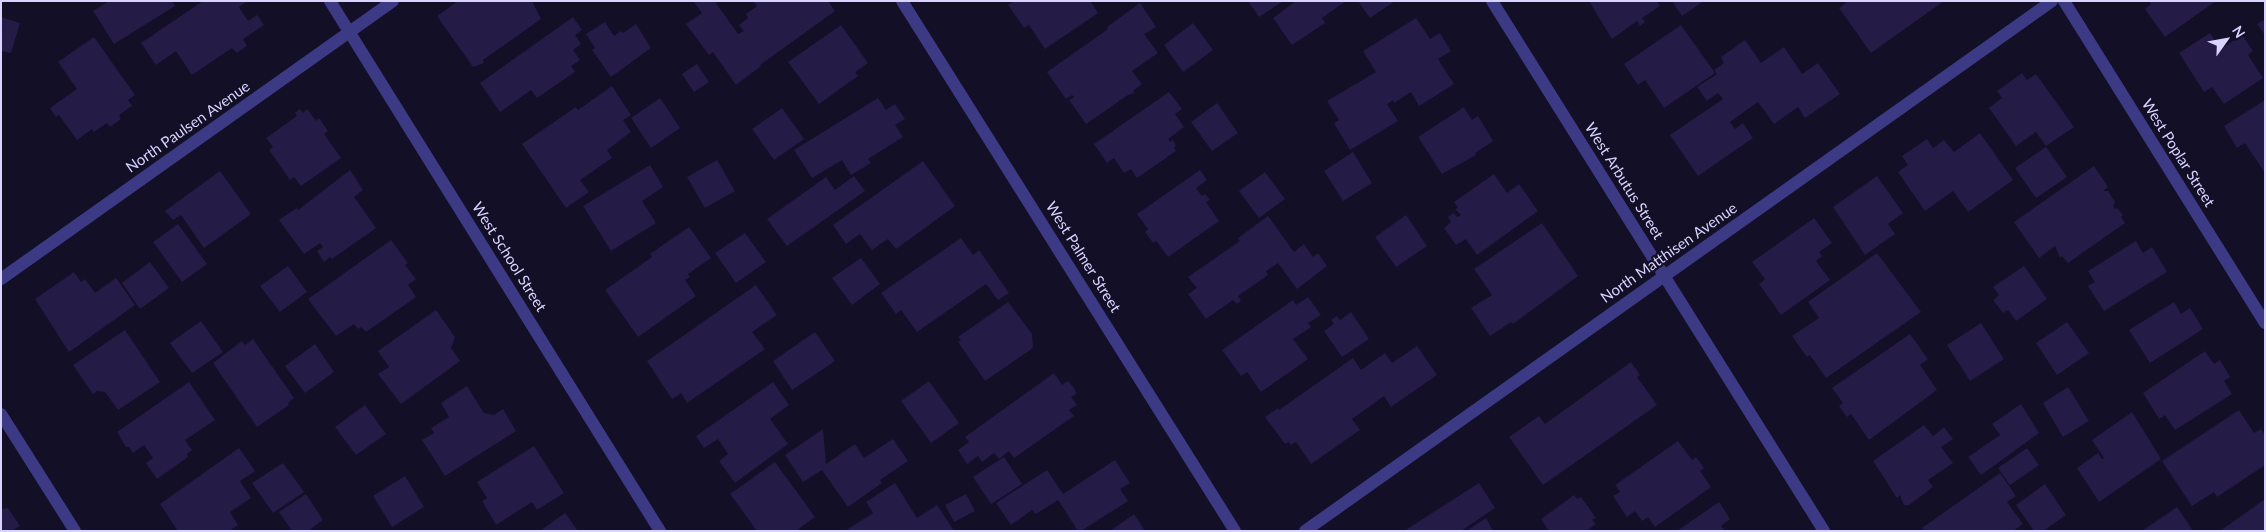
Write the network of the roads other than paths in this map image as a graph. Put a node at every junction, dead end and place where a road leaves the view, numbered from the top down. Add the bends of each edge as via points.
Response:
1 (330, 1) edge
2 (393, 1) edge
3 (902, 1) edge
4 (1492, 1) edge
5 (2052, 1) edge
6 (2064, 1) edge
7 (350, 32) junction
8 (1664, 276) junction
9 (1, 279) edge
10 (2265, 323) edge
11 (1, 414) edge
12 (75, 531) edge
13 (660, 531) edge
14 (1235, 531) edge
15 (1304, 531) edge
16 (1824, 531) edge

1 - 7 street, West School Street
2 - 7 street, North Paulsen Avenue
3 - 14 street, West Palmer Street
4 - 8 street, West Arbutus Street
5 - 8 street, North Matthisen Avenue
6 - 10 street, West Poplar Street
7 - 9 street, North Paulsen Avenue
7 - 13 street, West School Street
8 - 15 street, North Matthisen Avenue
8 - 16 street, West Arbutus Street
11 - 12 street

